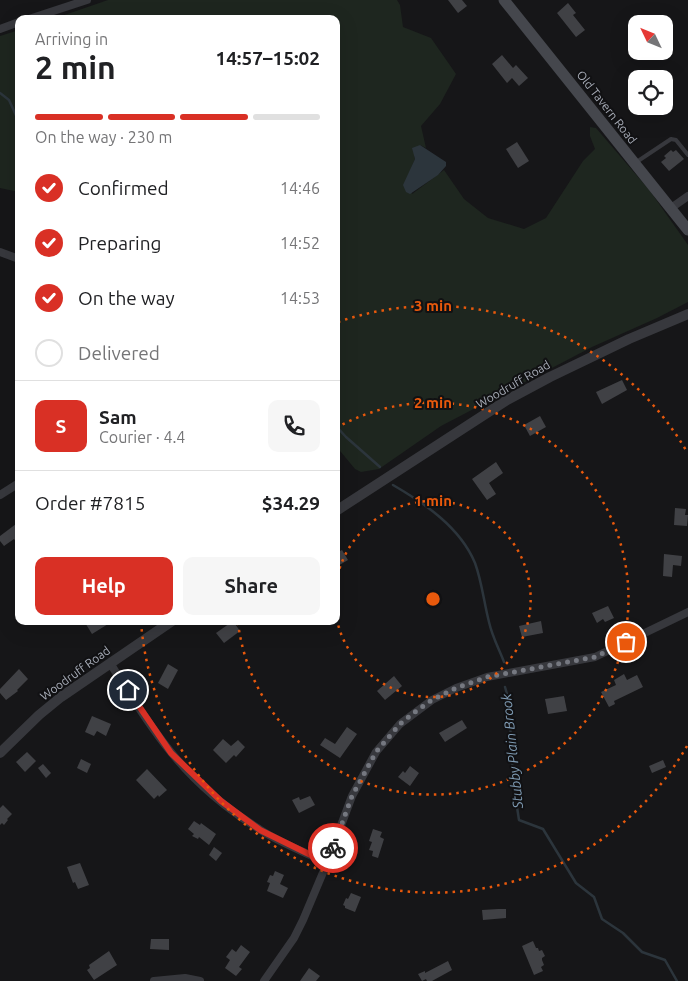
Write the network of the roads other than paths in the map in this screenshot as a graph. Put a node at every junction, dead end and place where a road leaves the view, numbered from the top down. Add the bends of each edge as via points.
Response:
1 (87, 0) edge
2 (504, 0) edge
3 (41, 15) edge
4 (15, 23) edge
5 (0, 29) edge
6 (688, 155) edge
7 (634, 164) junction
8 (688, 196) edge
9 (671, 208) junction
10 (688, 230) edge
11 (0, 252) edge
12 (15, 258) edge
13 (688, 314) edge
14 (15, 486) edge
15 (0, 496) edge
16 (340, 508) edge
17 (688, 612) edge
18 (166, 625) edge
19 (110, 663) junction
20 (0, 754) edge
21 (327, 863) junction
22 (154, 981) edge
23 (200, 981) edge
24 (264, 981) edge

1 - 3 street
2 - 7 main road, Old Tavern Road
4 - 5 street
6 - 7 lane via 676,140 671,140
7 - 9 main road, Old Tavern Road
8 - 9 street
9 - 10 main road, Old Tavern Road
11 - 12 street
13 - 16 street, Woodruff Road via 620,343 507,400
14 - 15 street
17 - 21 street via 595,657 487,677 432,700 400,724 376,752 352,796
18 - 19 street, Woodruff Road
19 - 20 street, Woodruff Road via 46,709
19 - 21 street via 155,732 190,773 260,830
21 - 24 street via 294,938
22 - 23 street via 185,978

